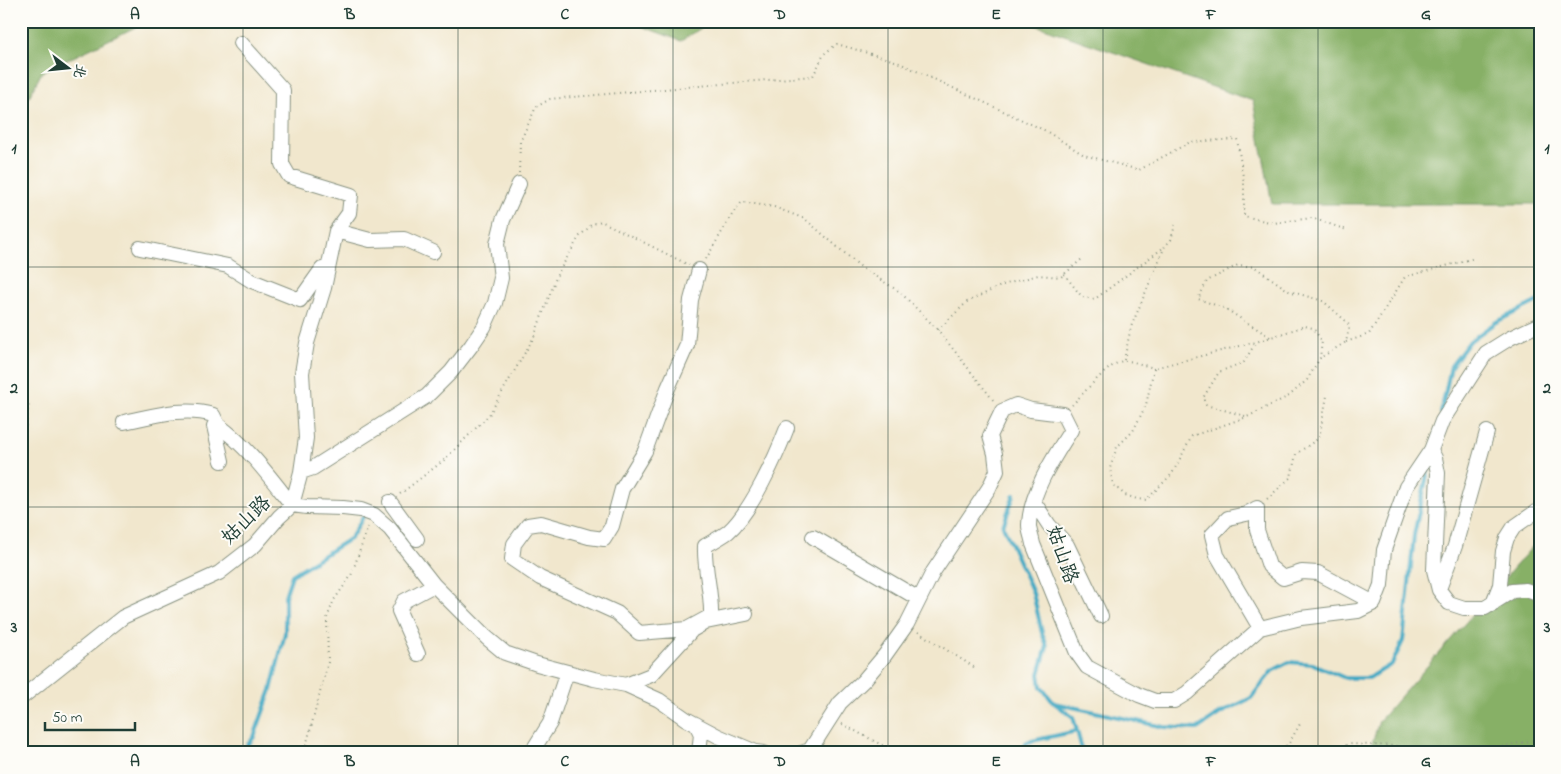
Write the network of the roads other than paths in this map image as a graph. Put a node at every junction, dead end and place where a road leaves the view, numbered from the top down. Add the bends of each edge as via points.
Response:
1 (241, 43) dead end
2 (519, 184) road end
3 (336, 231) junction
4 (140, 248) dead end
5 (433, 252) dead end
6 (328, 270) junction
7 (700, 270) road end
8 (1540, 324) edge
9 (124, 422) dead end
10 (218, 425) junction
11 (787, 428) dead end
12 (1486, 432) dead end
13 (1431, 450) junction
14 (222, 461) dead end
15 (301, 472) junction
16 (390, 502) road end
17 (1034, 502) junction
18 (292, 505) junction
19 (1540, 509) edge
20 (814, 537) dead end
21 (416, 539) dead end
22 (434, 585) junction
23 (1439, 590) junction
24 (1540, 595) edge
25 (919, 600) junction
26 (1374, 603) junction
27 (1492, 605) junction
28 (746, 614) dead end
29 (1101, 616) dead end
30 (1260, 628) junction
31 (418, 654) dead end
32 (567, 672) junction
33 (626, 685) junction
34 (21, 698) edge
35 (696, 724) junction
36 (531, 753) edge
37 (699, 753) edge
38 (764, 753) edge
39 (801, 753) edge

1 - 3 street via 283,90 282,164 289,176 351,195 349,213
2 - 15 street via 503,220 497,244 501,278 495,303 484,327 466,353 427,396 313,468
3 - 5 street via 370,240 404,239
3 - 6 street
4 - 6 street via 228,266 252,281 300,300 322,269
6 - 15 street via 302,373 306,438
7 - 11 street via 691,300 687,344 645,451 622,490 612,526 604,539 541,523 528,525 514,544 512,560 540,578 617,613 639,633 687,629 711,616 704,546 728,532 744,514 775,459
8 - 13 street via 1486,353 1442,420
9 - 10 street via 171,412 203,412 213,415
10 - 14 street via 214,426
10 - 18 street via 252,454
12 - 23 street via 1455,546
13 - 23 street via 1438,473 1434,570
13 - 26 street via 1406,487 1384,550 1381,585
15 - 18 street
16 - 21 street
17 - 25 street, 姑山路 via 1050,463 1071,430 1063,414 1016,406 1002,411 990,436 997,471 977,507 932,572
17 - 29 street via 1067,545
17 - 30 street, 姑山路 via 1029,526 1033,544 1077,653 1087,666 1140,695 1155,701 1174,701
18 - 22 street, 姑山路 via 361,510 374,515 390,529
18 - 34 street, 姑山路 via 255,545 219,573 123,617
19 - 27 street via 1514,527 1507,538 1500,585
20 - 25 street
22 - 31 street via 404,601 399,611
22 - 32 street, 姑山路 via 505,653
23 - 27 street via 1449,603 1464,608
24 - 27 street via 1526,590 1512,591
25 - 39 street via 885,655 840,703 810,750
26 - 30 street, 姑山路 via 1358,611 1301,618
26 - 30 street via 1318,573 1302,572 1283,578 1269,566 1257,530 1257,508 1228,518 1212,535 1218,555
28 - 33 street via 706,622 692,630 651,675
32 - 33 street, 姑山路
32 - 36 street via 550,723
33 - 35 street, 姑山路 via 659,700
35 - 37 street via 701,734
35 - 38 street, 姑山路

